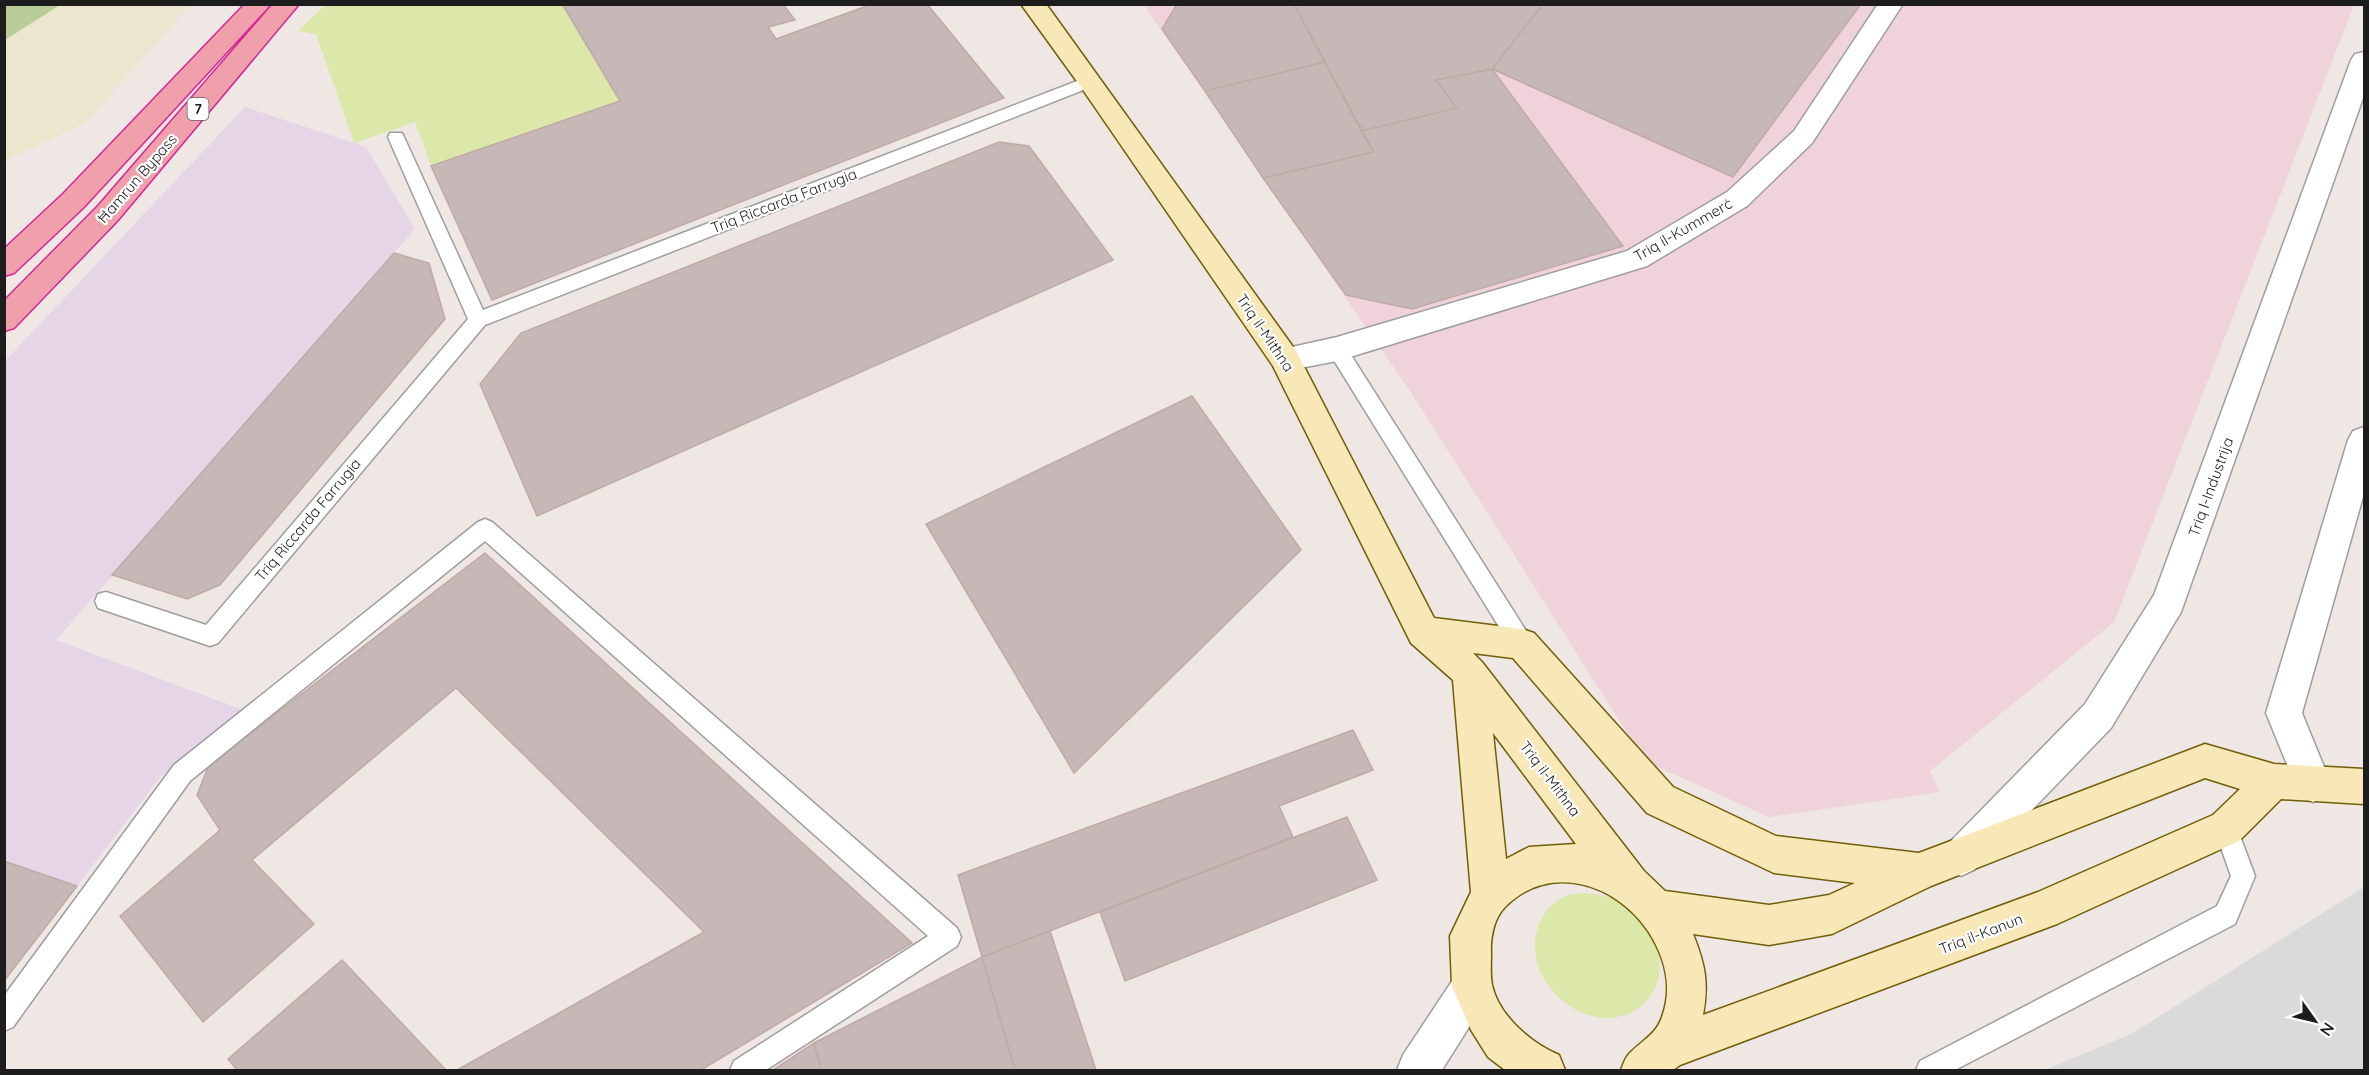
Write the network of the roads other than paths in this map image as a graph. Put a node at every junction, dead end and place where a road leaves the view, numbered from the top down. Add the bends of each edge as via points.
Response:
1 (229, 4) edge
2 (259, 4) edge
3 (287, 4) edge
4 (314, 4) edge
5 (1033, 4) edge
6 (1891, 4) edge
7 (2364, 60) edge
8 (1090, 81) junction
9 (396, 137) dead end
10 (73, 201) junction
11 (108, 213) junction
12 (4, 266) edge
13 (4, 320) edge
14 (478, 320) junction
15 (1337, 349) junction
16 (1285, 359) junction
17 (2364, 440) edge
18 (106, 601) dead end
19 (1423, 632) junction
20 (1522, 644) junction
21 (1470, 673) junction
22 (2274, 781) junction
23 (2313, 784) junction
24 (2364, 787) edge
25 (2226, 828) junction
26 (1961, 857) junction
27 (1919, 872) junction
28 (1490, 894) junction
29 (1643, 897) junction
30 (1472, 986) junction
31 (4, 1018) edge
32 (1654, 1060) edge
33 (743, 1071) edge
34 (1418, 1071) edge
35 (1544, 1071) edge
36 (1929, 1071) edge

1 - 10 highway
2 - 10 highway, Ħamrun Bypass / 7
3 - 11 highway, Ħamrun Bypass / 7
4 - 11 highway
5 - 8 main road, Triq il-Mitħna
6 - 15 street, Triq il-Kummerċ via 1803,137 1737,199 1637,259
7 - 26 street, Triq l-Industrija via 2169,601 2098,716
8 - 14 lane, Triq Riccarda Farrugia
8 - 16 main road, Triq il-Mitħna
9 - 14 lane
10 - 12 highway, Ħamrun Bypass / 7
11 - 13 highway, Ħamrun Bypass / 7
14 - 18 lane, Triq Riccarda Farrugia via 210,636
15 - 16 street, Triq il-Kummerċ
15 - 20 lane
16 - 19 main road, Triq il-Mitħna
17 - 23 street via 2284,713
19 - 20 main road
19 - 21 main road, Triq il-Mitħna
20 - 27 main road via 1660,800 1774,854
21 - 28 main road
21 - 29 main road, Triq il-Mitħna
22 - 23 main road
22 - 25 main road, Triq il-Kanun
22 - 26 main road via 2205,761
23 - 24 main road
25 - 32 main road, Triq il-Kanun via 2043,910
25 - 36 lane via 2243,876 2226,915
26 - 27 main road
27 - 29 main road via 1832,914 1769,925
28 - 29 main road via 1529,866 1580,863
28 - 30 main road via 1470,936
29 - 32 main road, Triq il-Mitħna via 1674,936 1685,965 1687,995 1681,1025
30 - 34 street
30 - 35 main road via 1485,1016 1503,1042
31 - 33 lane via 182,773 485,528 948,937

